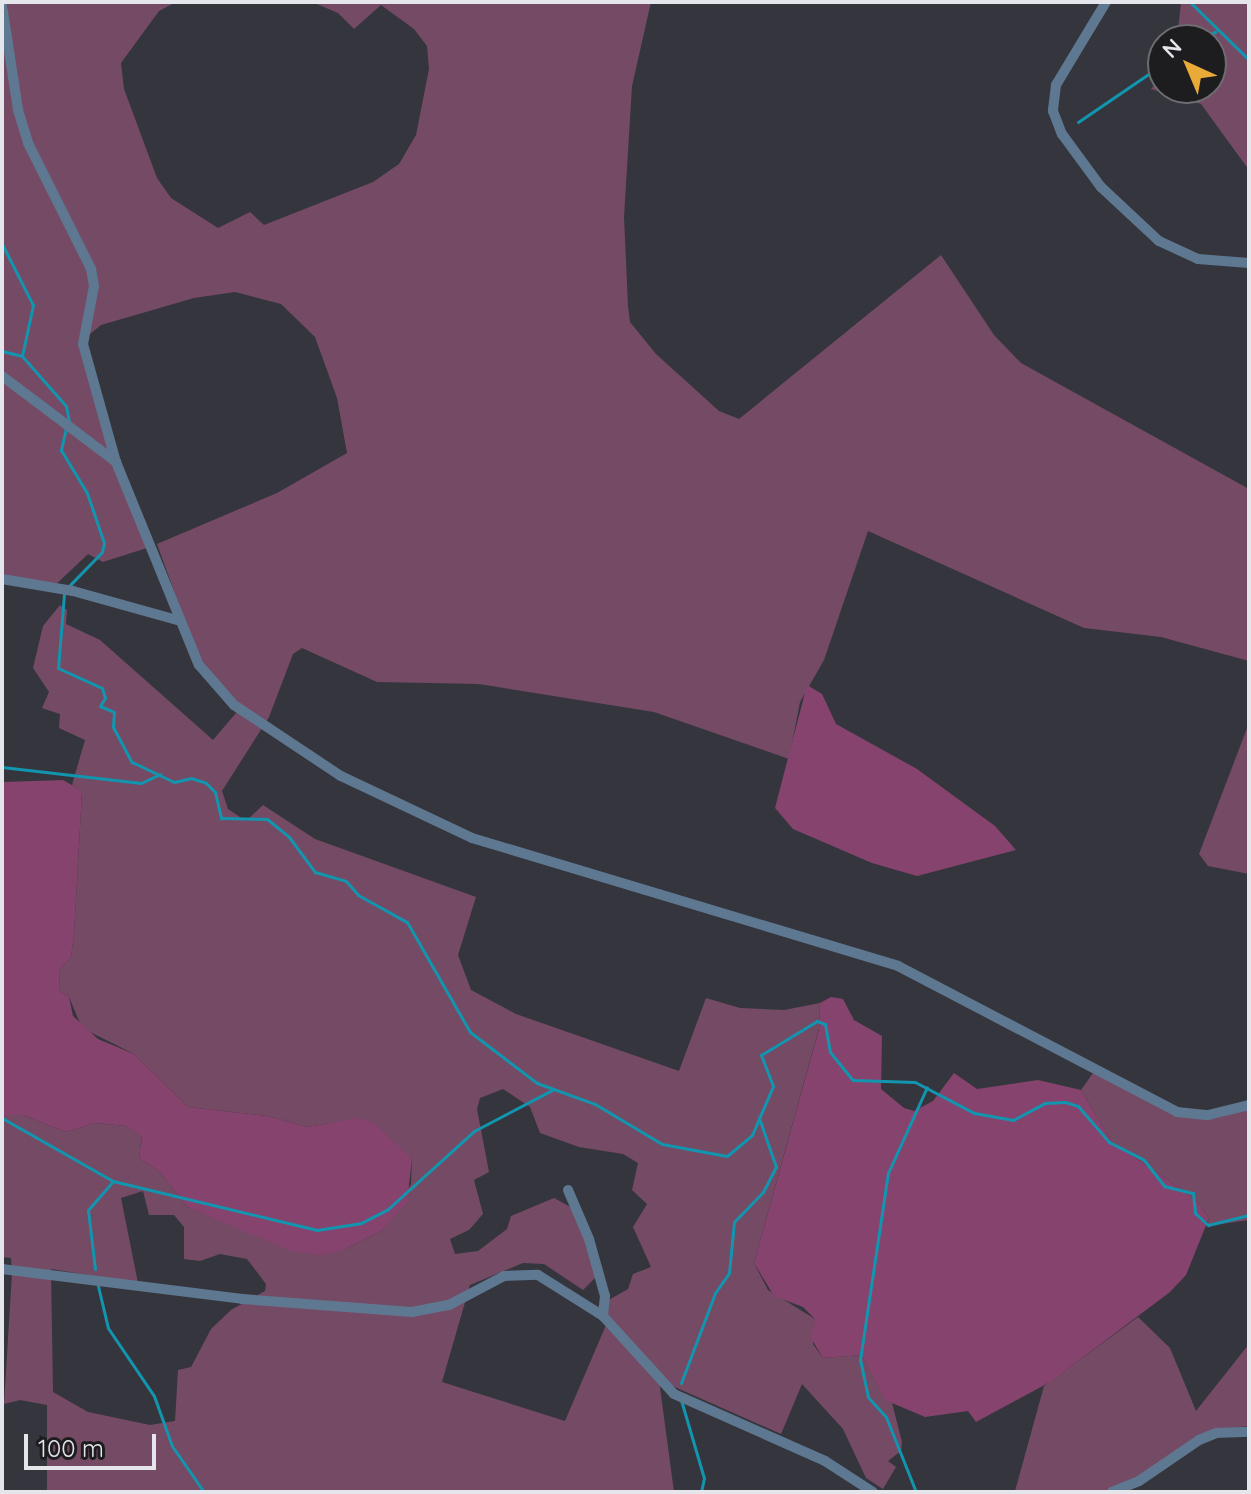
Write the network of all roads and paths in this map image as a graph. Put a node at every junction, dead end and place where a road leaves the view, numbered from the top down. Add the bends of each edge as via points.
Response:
1 (1106, 2) edge
2 (2, 5) edge
3 (1249, 263) edge
4 (2, 376) edge
5 (116, 462) junction
6 (2, 579) edge
7 (177, 620) junction
8 (1249, 1105) edge
9 (568, 1190) dead end
10 (2, 1269) edge
11 (603, 1316) junction
12 (1249, 1432) edge
13 (873, 1492) edge
14 (1112, 1492) edge

1 - 3 street via 1056,85 1053,111 1062,134 1101,187 1159,241 1198,259
2 - 5 street via 28,143 91,269 94,286 83,344
4 - 5 street
5 - 7 street via 151,541
6 - 7 street via 73,591
7 - 8 street via 208,680 250,719 341,776 472,838 898,966 1177,1112 1208,1115
9 - 11 street via 605,1296
10 - 11 street via 242,1299 412,1312 439,1308 494,1280 527,1273 549,1278
11 - 13 street via 674,1394 825,1461
12 - 14 street via 1216,1433 1199,1440 1139,1481

